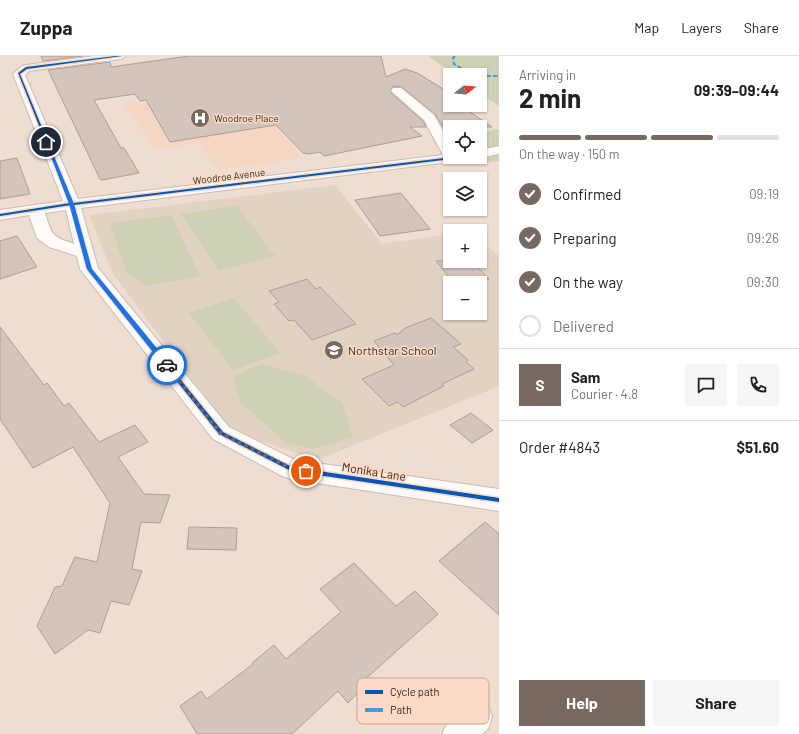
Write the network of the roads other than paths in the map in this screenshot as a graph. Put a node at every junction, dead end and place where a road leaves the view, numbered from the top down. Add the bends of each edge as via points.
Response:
1 (121, 56) edge
2 (397, 91) dead end
3 (443, 141) edge
4 (499, 150) edge
5 (487, 153) edge
6 (443, 158) edge
7 (72, 204) junction
8 (36, 210) junction
9 (0, 214) edge
10 (85, 253) junction
11 (499, 500) edge

1 - 7 street, Monika Lane via 26,68 18,74
2 - 3 street via 429,118
4 - 5 street
6 - 7 street, Woodroe Avenue
7 - 8 street, Woodroe Avenue
7 - 10 street, Monika Lane
8 - 9 street, Woodroe Avenue
8 - 10 street via 43,234 55,244
10 - 11 street, Monika Lane via 89,269 220,433 291,468

